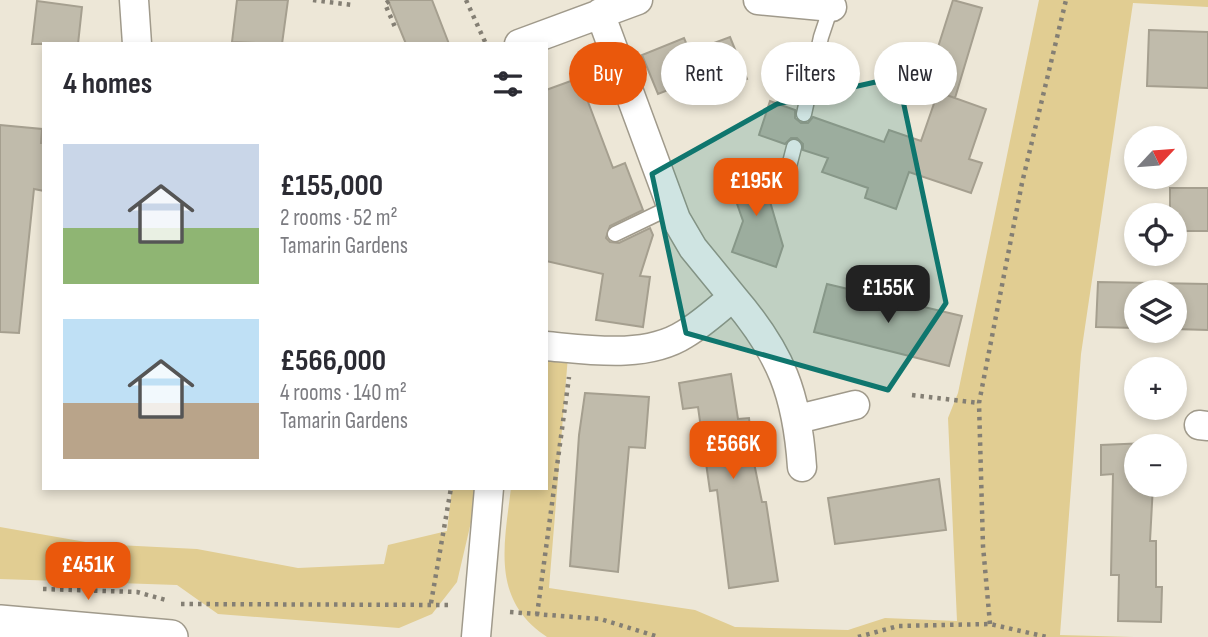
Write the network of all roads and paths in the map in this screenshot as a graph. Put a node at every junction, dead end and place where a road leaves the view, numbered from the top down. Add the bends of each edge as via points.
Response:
1 (134, 0) edge
2 (313, 0) edge
3 (466, 0) edge
4 (638, 0) edge
5 (758, 0) edge
6 (1066, 0) edge
7 (389, 1) edge
8 (832, 4) edge
9 (352, 5) dead end
10 (600, 13) junction
11 (395, 27) dead end
12 (137, 42) edge
13 (485, 42) edge
14 (524, 42) edge
15 (804, 114) dead end
16 (794, 147) dead end
17 (784, 186) dead end
18 (671, 207) junction
19 (615, 234) dead end
20 (733, 298) junction
21 (559, 347) edge
22 (912, 396) dead end
23 (979, 403) junction
24 (855, 405) dead end
25 (798, 419) junction
26 (802, 467) dead end
27 (548, 481) edge
28 (451, 490) edge
29 (489, 490) edge
30 (547, 490) edge
31 (38, 590) dead end
32 (168, 601) dead end
33 (430, 603) junction
34 (179, 604) dead end
35 (476, 609) junction
36 (537, 615) junction
37 (0, 622) edge
38 (990, 624) junction
39 (171, 637) edge
40 (476, 637) edge
41 (659, 637) edge
42 (858, 637) edge
43 (1047, 637) edge

1 - 12 street
2 - 9 path
3 - 13 path
4 - 10 street
5 - 8 street
6 - 23 path via 1022,183
7 - 11 path via 384,4
8 - 15 lane
10 - 14 street
10 - 18 street
16 - 17 lane
18 - 19 lane
18 - 20 street via 693,248
20 - 21 street via 683,336 655,347
20 - 25 street via 776,356
21 - 27 path
22 - 23 path
23 - 38 path
24 - 25 street
25 - 26 street
28 - 33 path
29 - 35 street
30 - 36 path
31 - 32 path via 137,592
33 - 34 path
33 - 35 path
35 - 36 path
35 - 40 street
36 - 41 path via 600,619
37 - 39 street
38 - 42 path via 898,626
38 - 43 path

